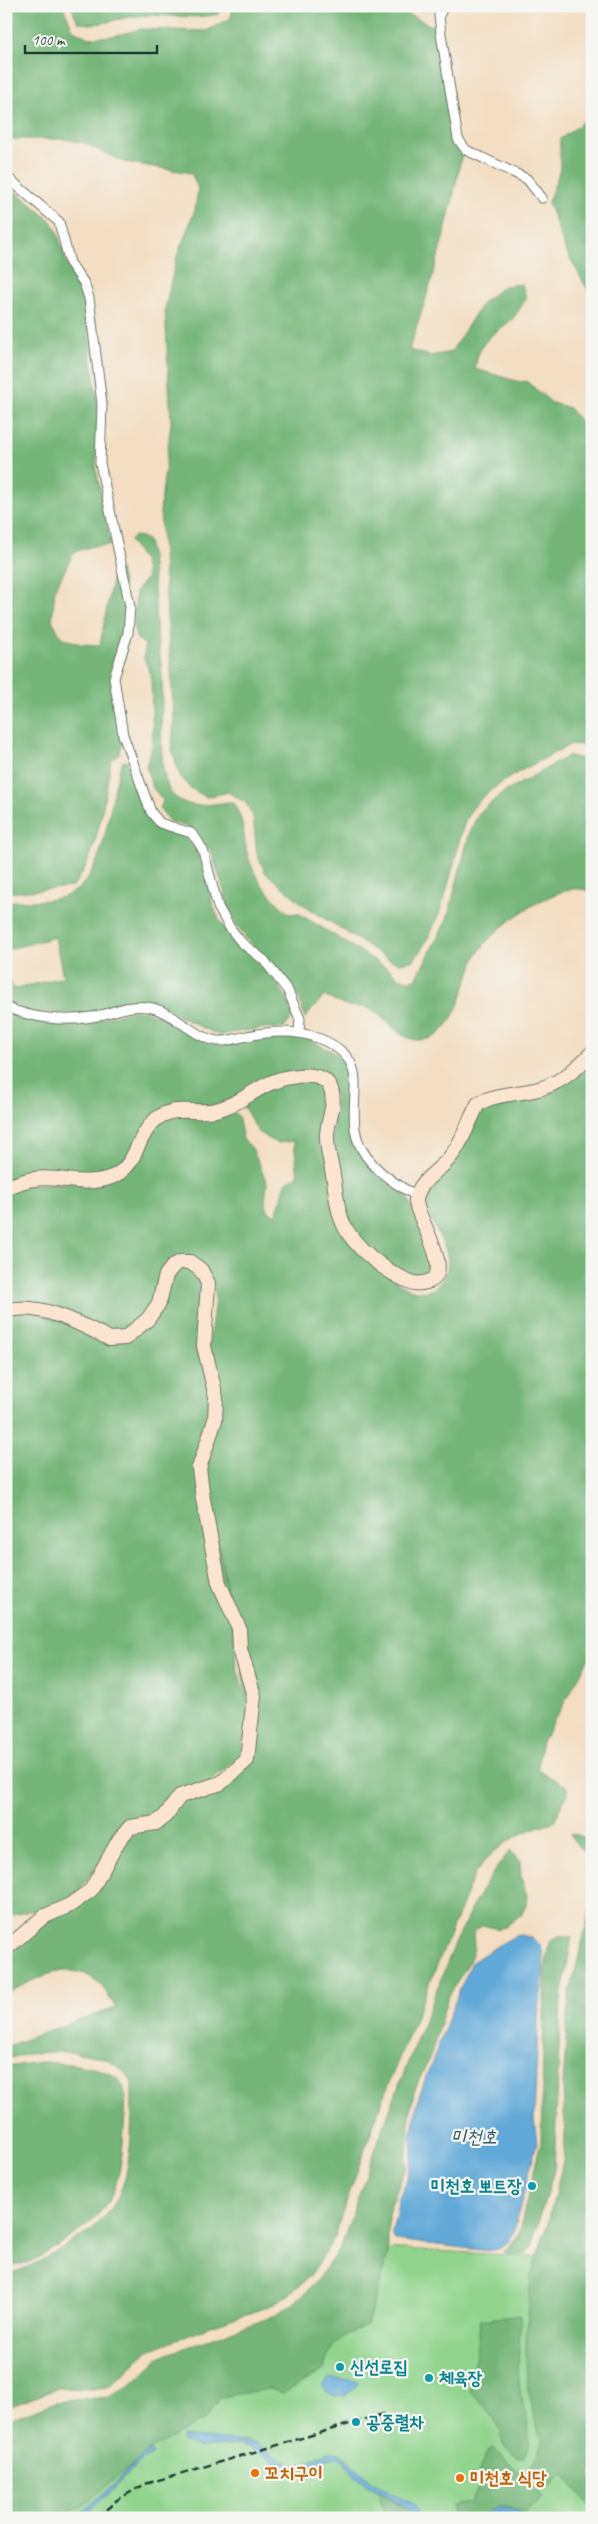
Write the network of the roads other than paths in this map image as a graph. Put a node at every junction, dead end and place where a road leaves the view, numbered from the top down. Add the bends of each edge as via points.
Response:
1 (444, 6) edge
2 (6, 176) edge
3 (542, 198) dead end
4 (6, 1007) edge
5 (299, 1032) junction
6 (592, 1052) edge
7 (6, 1188) edge
8 (417, 1196) junction
9 (6, 1311) edge
10 (6, 1949) edge

1 - 3 street via 439,15 440,34 458,139 466,150 527,179
2 - 5 street via 59,222 70,263 84,283 89,298 102,404 100,463 130,606 128,633 114,678 115,690 135,772 151,812 160,823 191,834 198,840 218,907 242,943 264,960 288,991 300,1019
4 - 5 street via 48,1018 91,1018 127,1006 148,1006 217,1041 273,1031
5 - 8 street via 335,1047 350,1062 356,1074 355,1130 360,1146 391,1183
6 - 8 street via 572,1073 554,1084 486,1099 478,1104 447,1161 425,1181
7 - 8 street via 32,1179 88,1182 112,1177 128,1165 146,1131 160,1116 175,1110 215,1110 279,1079 308,1076 326,1081 332,1097 328,1143 342,1222 361,1248 417,1284 430,1281 436,1274 437,1264 428,1229 416,1203
9 - 10 street via 19,1307 37,1310 118,1340 137,1330 154,1311 166,1274 173,1266 190,1262 201,1270 208,1283 204,1346 216,1397 215,1420 199,1468 202,1499 219,1583 239,1628 240,1649 254,1696 247,1760 221,1784 180,1796 156,1823 130,1827 119,1840 91,1890 43,1918

